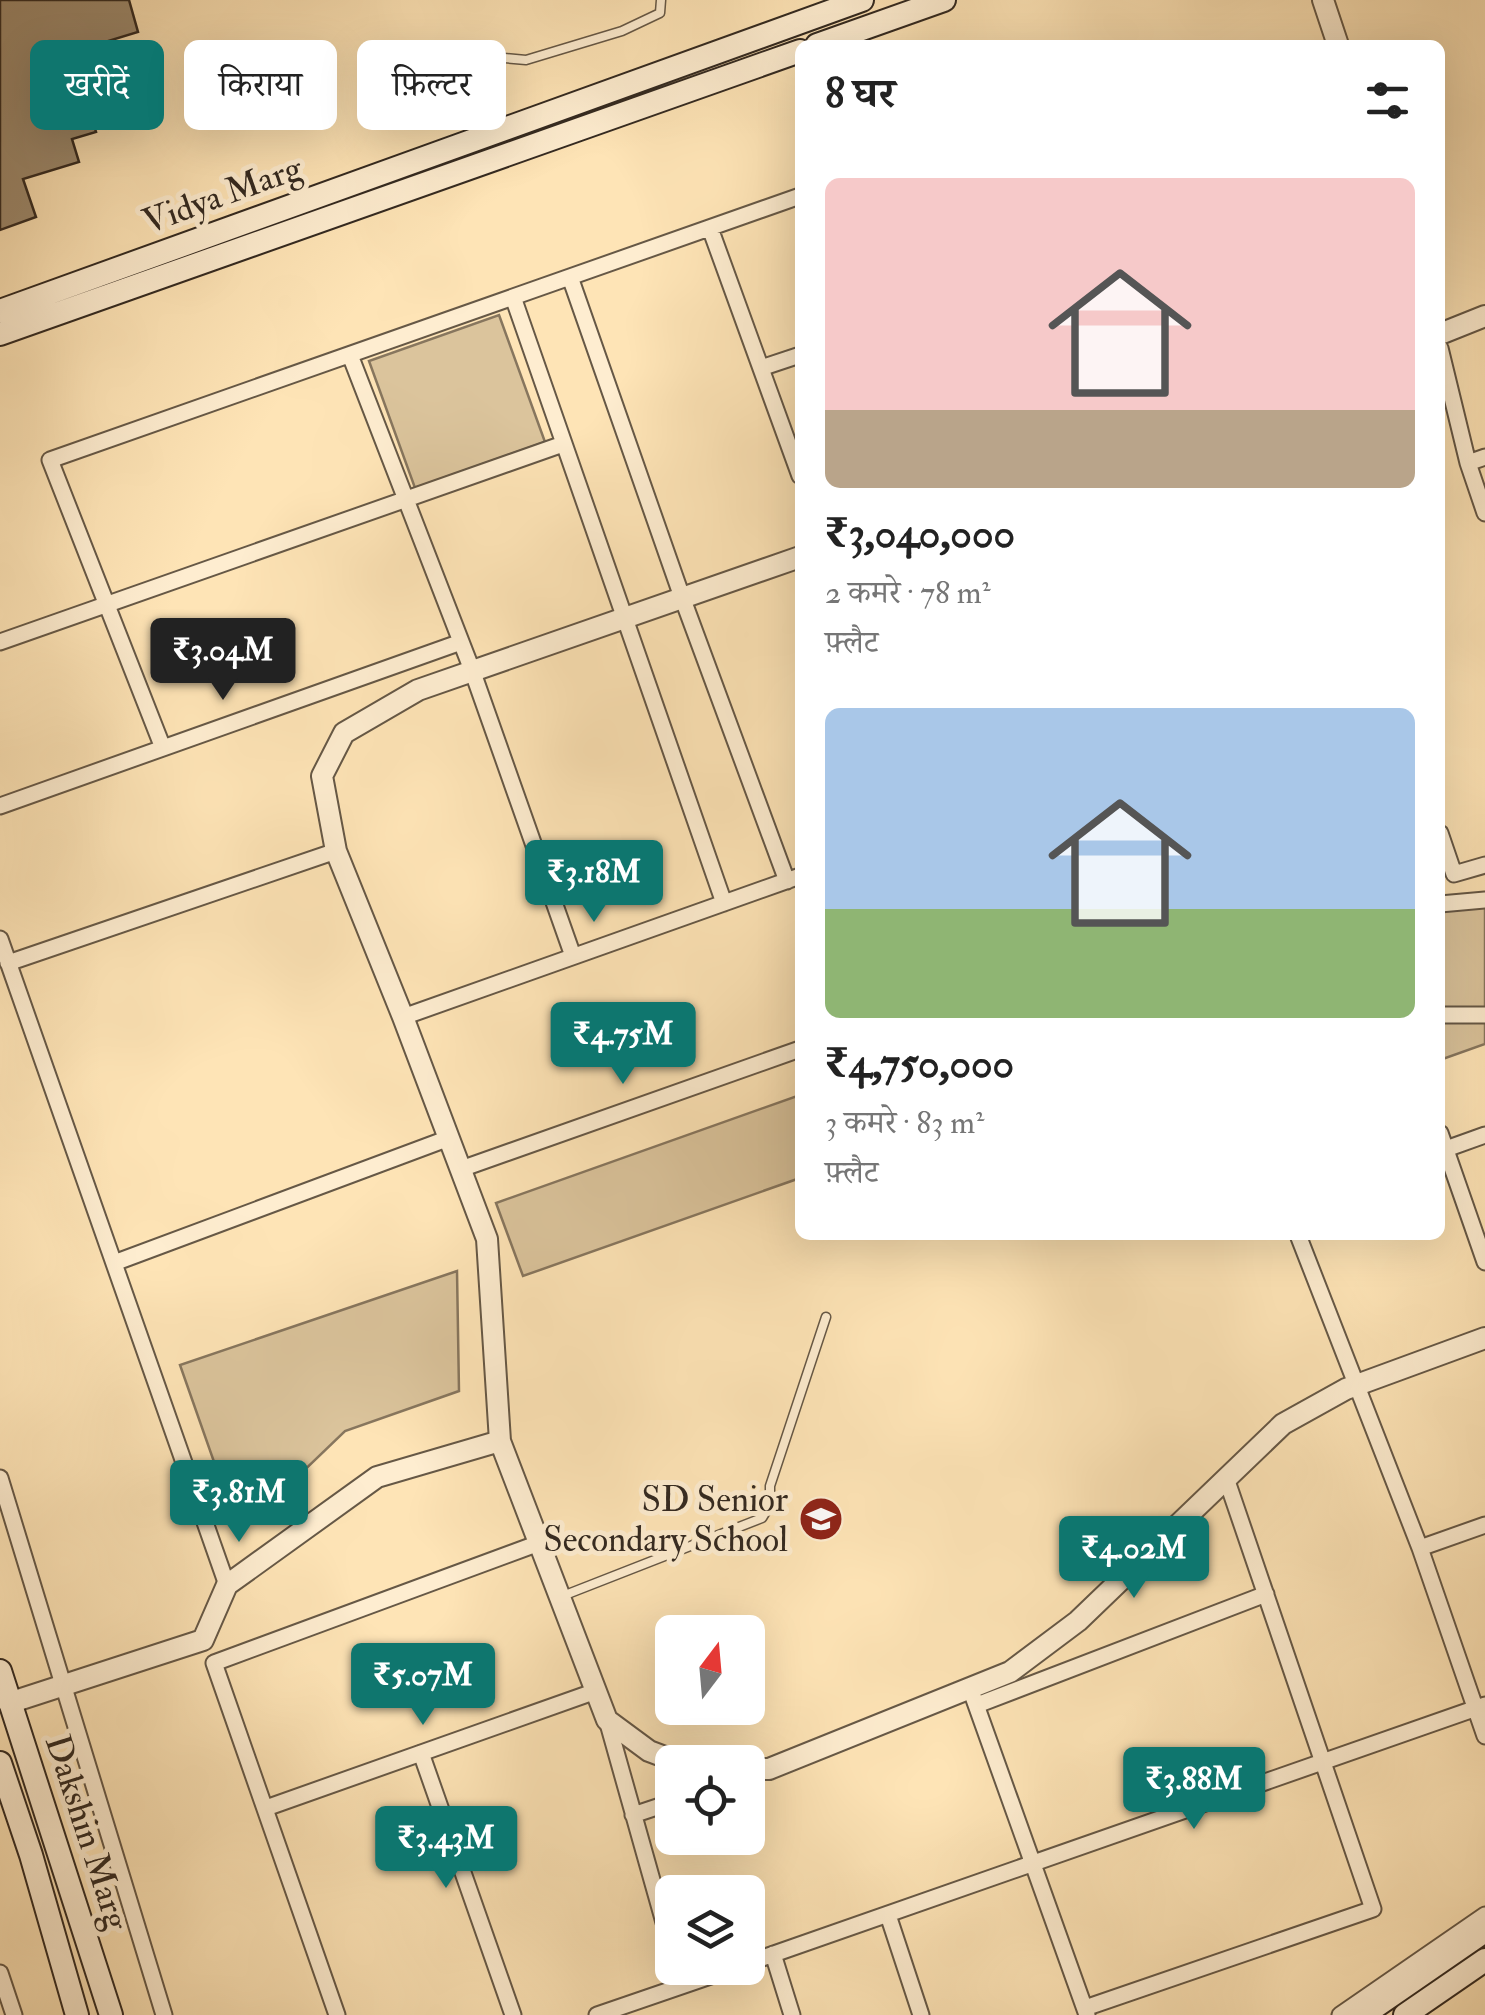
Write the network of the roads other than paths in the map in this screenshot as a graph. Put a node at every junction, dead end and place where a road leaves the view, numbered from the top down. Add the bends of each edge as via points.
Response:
1 (662, 0) edge
2 (862, 0) edge
3 (944, 0) edge
4 (1323, 0) edge
5 (831, 40) edge
6 (1336, 40) edge
7 (795, 53) edge
8 (506, 58) edge
9 (795, 198) edge
10 (710, 228) junction
11 (570, 277) junction
12 (513, 297) junction
13 (0, 311) edge
14 (1485, 316) edge
15 (1445, 332) edge
16 (0, 334) edge
17 (350, 355) junction
18 (795, 357) edge
19 (761, 368) junction
20 (1445, 369) edge
21 (564, 444) junction
22 (1485, 457) edge
23 (795, 462) edge
24 (1468, 463) junction
25 (405, 500) junction
26 (1485, 513) edge
27 (795, 559) edge
28 (682, 597) junction
29 (106, 606) junction
30 (624, 617) junction
31 (0, 642) edge
32 (462, 642) junction
33 (472, 670) junction
34 (163, 748) junction
35 (0, 806) edge
36 (1445, 848) edge
37 (336, 852) junction
38 (1485, 865) edge
39 (794, 879) edge
40 (1485, 900) edge
41 (724, 903) junction
42 (1445, 904) edge
43 (0, 939) edge
44 (574, 956) junction
45 (8, 963) junction
46 (1445, 1015) edge
47 (1485, 1015) edge
48 (403, 1017) junction
49 (795, 1050) edge
50 (1485, 1136) edge
51 (449, 1138) junction
52 (1445, 1141) edge
53 (1445, 1147) edge
54 (460, 1168) junction
55 (1300, 1240) edge
56 (1485, 1262) edge
57 (114, 1263) junction
58 (826, 1317) dead end
59 (1485, 1338) edge
60 (1354, 1386) junction
61 (500, 1441) junction
62 (0, 1478) edge
63 (1226, 1478) junction
64 (1485, 1524) edge
65 (539, 1543) junction
66 (1420, 1548) junction
67 (227, 1585) junction
68 (1266, 1594) junction
69 (560, 1597) junction
70 (204, 1640) junction
71 (214, 1663) junction
72 (0, 1671) edge
73 (62, 1685) junction
74 (596, 1691) junction
75 (974, 1697) junction
76 (10, 1702) junction
77 (1480, 1707) edge
78 (607, 1720) junction
79 (1485, 1736) edge
80 (421, 1752) junction
81 (655, 1753) edge
82 (1324, 1762) junction
83 (0, 1763) edge
84 (765, 1768) edge
85 (266, 1808) junction
86 (655, 1808) edge
87 (633, 1816) junction
88 (1036, 1864) junction
89 (655, 1892) edge
90 (888, 1914) junction
91 (1485, 1915) edge
92 (1485, 1931) edge
93 (773, 1954) junction
94 (765, 1957) edge
95 (1485, 1960) edge
96 (0, 1973) edge
97 (685, 1985) edge
98 (682, 1986) joint
99 (1086, 2011) edge
100 (14, 2015) edge
101 (77, 2015) edge
102 (111, 2015) edge
103 (164, 2015) edge
104 (337, 2015) edge
105 (512, 2015) edge
106 (600, 2015) edge
107 (792, 2015) edge
108 (921, 2015) edge
109 (1340, 2015) edge
110 (1363, 2015) edge
111 (1405, 2015) edge

1 - 8 lane via 660,12 622,32 526,60
2 - 13 main road, Vidya Marg
3 - 5 main road
4 - 6 street
7 - 16 main road, Vidya Marg
9 - 10 street
10 - 11 street
10 - 19 street
11 - 12 street
11 - 28 street
12 - 17 street
12 - 21 street
14 - 15 street
17 - 25 street
17 - 29 street via 50,460
18 - 19 street
19 - 23 street
20 - 24 street
21 - 25 street
21 - 30 street
22 - 24 street
24 - 26 street
25 - 29 street
25 - 32 street
27 - 28 street
28 - 30 street
28 - 39 street
29 - 31 street
29 - 34 street
30 - 33 street
30 - 41 street
32 - 33 street
32 - 34 street
33 - 37 street via 418,690 344,733 322,776
33 - 44 street
34 - 35 street
36 - 38 street via 1454,874
37 - 45 street
37 - 48 street
39 - 41 street
40 - 42 street
41 - 44 street
43 - 45 street
44 - 48 street
45 - 57 street
46 - 47 street
48 - 51 street
49 - 54 street
50 - 52 street
51 - 54 street
51 - 57 street
53 - 56 street
54 - 61 street via 487,1239
55 - 60 street
57 - 67 street
58 - 69 lane via 762,1518
59 - 60 street
60 - 63 street via 1284,1424
60 - 66 street
61 - 65 street
61 - 67 street via 378,1477
62 - 73 street
63 - 68 street
63 - 75 street via 1078,1621
64 - 66 street
65 - 69 street
65 - 71 street
66 - 77 street
67 - 70 street
68 - 75 street
68 - 82 street
69 - 74 street
70 - 71 street
70 - 73 street
71 - 85 street
72 - 76 main road, Dakshin Marg
73 - 76 street
73 - 103 street
74 - 78 street
74 - 80 street
75 - 84 street
75 - 88 street
76 - 102 main road, Dakshin Marg
77 - 79 street
77 - 82 street
78 - 81 street
78 - 87 street
80 - 85 street
80 - 105 street
82 - 88 street
82 - 99 street via 1373,1909
83 - 101 main road, Dakshin Marg
85 - 104 street
86 - 87 street
87 - 89 street
88 - 90 street
88 - 99 street
90 - 93 street
90 - 108 street
91 - 109 street
92 - 110 main road
93 - 94 street
93 - 107 street
95 - 111 main road
96 - 100 street
97 - 98 street
98 - 106 street

